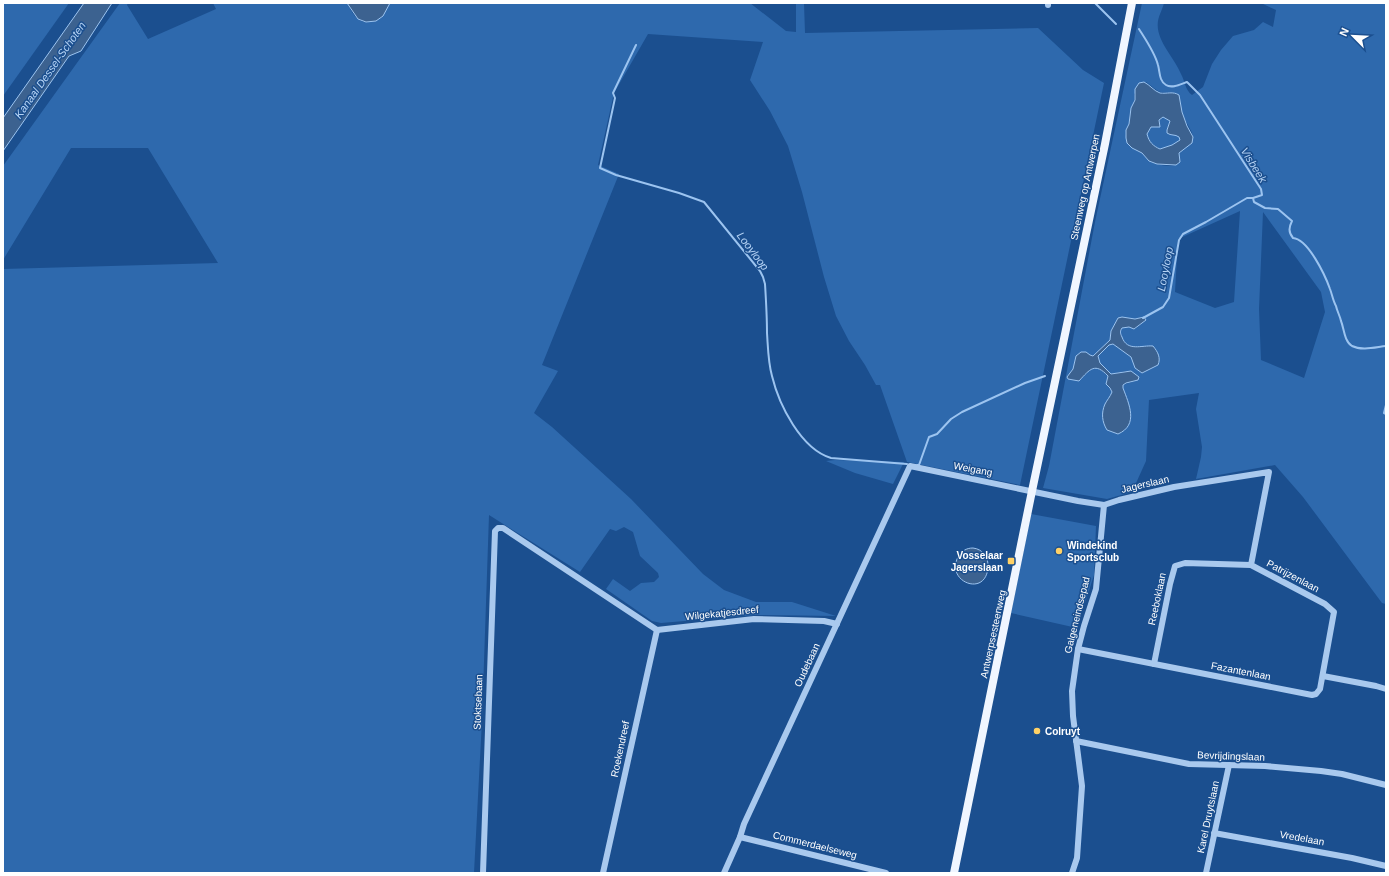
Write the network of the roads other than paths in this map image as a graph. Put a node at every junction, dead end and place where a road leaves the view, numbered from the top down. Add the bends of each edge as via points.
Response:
1 (1132, 3) edge
2 (1056, 375) joint
3 (910, 466) joint
4 (1265, 473) joint
5 (1032, 491) junction
6 (1104, 505) junction
7 (1251, 565) junction
8 (837, 624) junction
9 (656, 630) junction
10 (1078, 649) junction
11 (1154, 664) junction
12 (1323, 676) junction
13 (1386, 689) edge
14 (1076, 741) junction
15 (1229, 765) junction
16 (1386, 785) edge
17 (1214, 833) junction
18 (740, 837) junction
19 (1386, 866) edge
20 (483, 873) edge
21 (603, 873) edge
22 (724, 873) edge
23 (886, 873) edge
24 (954, 873) edge
25 (1072, 873) edge
26 (1206, 873) edge

1 - 2 main road, Steenweg op Antwerpen
2 - 5 main road, Antwerpsesteenweg
3 - 5 street, Weigang
3 - 8 street, Oudebaan
4 - 6 street, Jagerslaan via 1174,487
4 - 7 street, Patrijzenlaan via 1269,472
5 - 6 street, Jagerslaan
5 - 24 main road, Antwerpsesteenweg
6 - 10 street, Galgeneindsepad via 1096,589
7 - 11 street, Reeboklaan via 1185,563 1175,566
7 - 12 street, Patrijzenlaan via 1325,604 1334,612
8 - 9 street, Wilgekatjesdreef via 824,621 754,619
8 - 18 street, Oudebaan
9 - 20 street, Stoktsebaan via 503,528 494,531
9 - 21 street, Roekendreef
10 - 11 street, Fazantenlaan
10 - 14 street, Galgeneindsepad via 1072,692
11 - 12 street, Fazantenlaan via 1312,695 1320,689
12 - 13 street
14 - 15 street, Bevrijdingslaan via 1189,764
14 - 25 street, Galgeneindsepad via 1082,795 1077,858
15 - 16 street, Bevrijdingslaan via 1328,772
15 - 17 street, Karel Druytslaan
17 - 19 street, Vredelaan
17 - 26 street, Karel Druytslaan
18 - 22 street, Oudebaan
18 - 23 street, Commerdaelseweg

